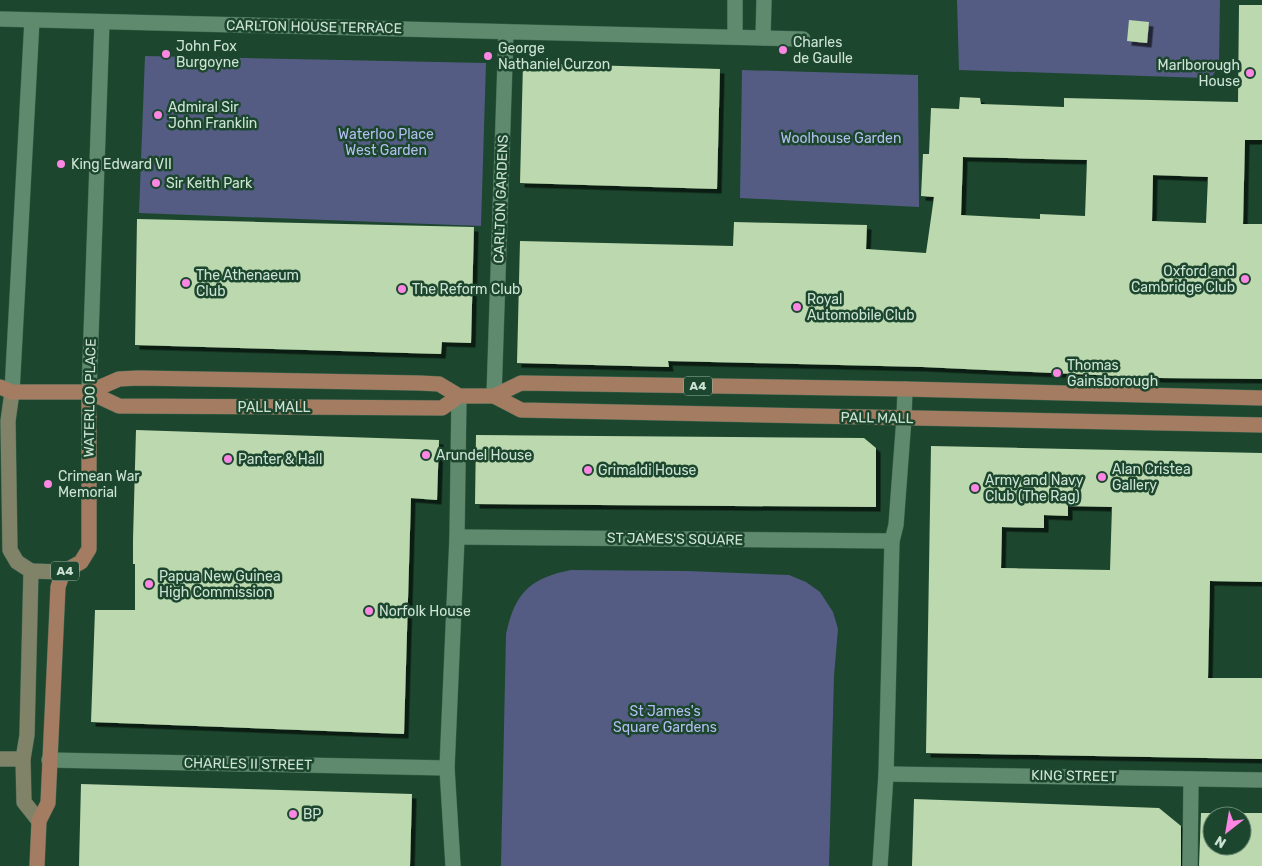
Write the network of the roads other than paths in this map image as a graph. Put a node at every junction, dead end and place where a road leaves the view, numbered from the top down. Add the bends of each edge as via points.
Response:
1 (735, 0) edge
2 (764, 0) edge
3 (0, 19) edge
4 (32, 20) junction
5 (102, 22) junction
6 (506, 32) junction
7 (735, 37) junction
8 (763, 38) junction
9 (803, 38) dead end
10 (905, 388) junction
11 (4, 392) edge
12 (89, 392) junction
13 (458, 396) junction
14 (494, 396) junction
15 (1262, 398) edge
16 (904, 418) junction
17 (1262, 425) edge
18 (457, 537) junction
19 (892, 542) junction
20 (31, 571) junction
21 (63, 572) junction
22 (0, 759) edge
23 (23, 760) junction
24 (49, 760) junction
25 (447, 768) junction
26 (886, 774) junction
27 (1191, 779) junction
28 (1262, 780) edge
29 (39, 821) junction
30 (37, 866) edge
31 (453, 866) edge
32 (880, 866) edge
33 (1190, 866) edge

1 - 7 street
2 - 8 street
3 - 4 street, CARLTON HOUSE TERRACE
4 - 5 street, CARLTON HOUSE TERRACE
4 - 11 street
5 - 6 street, CARLTON HOUSE TERRACE
5 - 12 street, WATERLOO PLACE
6 - 7 street, CARLTON HOUSE TERRACE
6 - 14 street, CARLTON GARDENS
7 - 8 street
8 - 9 street
10 - 14 main road, PALL MALL / A4 via 521,383
10 - 15 main road, PALL MALL / A4
10 - 16 street
11 - 12 main road, PALL MALL / A4
11 - 20 street via 8,421 10,550 17,562
12 - 13 main road, PALL MALL / A4 via 119,379 147,378 439,384
12 - 13 main road, PALL MALL / A4 via 119,406 442,408
12 - 21 main road, WATERLOO PLACE / A4 via 89,549 81,562
13 - 14 main road, PALL MALL / A4
13 - 18 street
14 - 16 main road, PALL MALL / A4 via 521,410
16 - 17 main road, PALL MALL / A4
16 - 19 street
18 - 19 street, ST JAMES'S SQUARE
18 - 25 street
19 - 26 street
20 - 21 street
20 - 23 street via 27,735
21 - 24 main road, A4 via 58,587
22 - 23 street
23 - 29 street via 24,802
24 - 25 street, CHARLES II STREET
24 - 29 main road, A4 via 48,803
25 - 31 street
26 - 27 street, KING STREET
26 - 32 street
27 - 28 street, KING STREET
27 - 33 street
29 - 30 main road, A4

